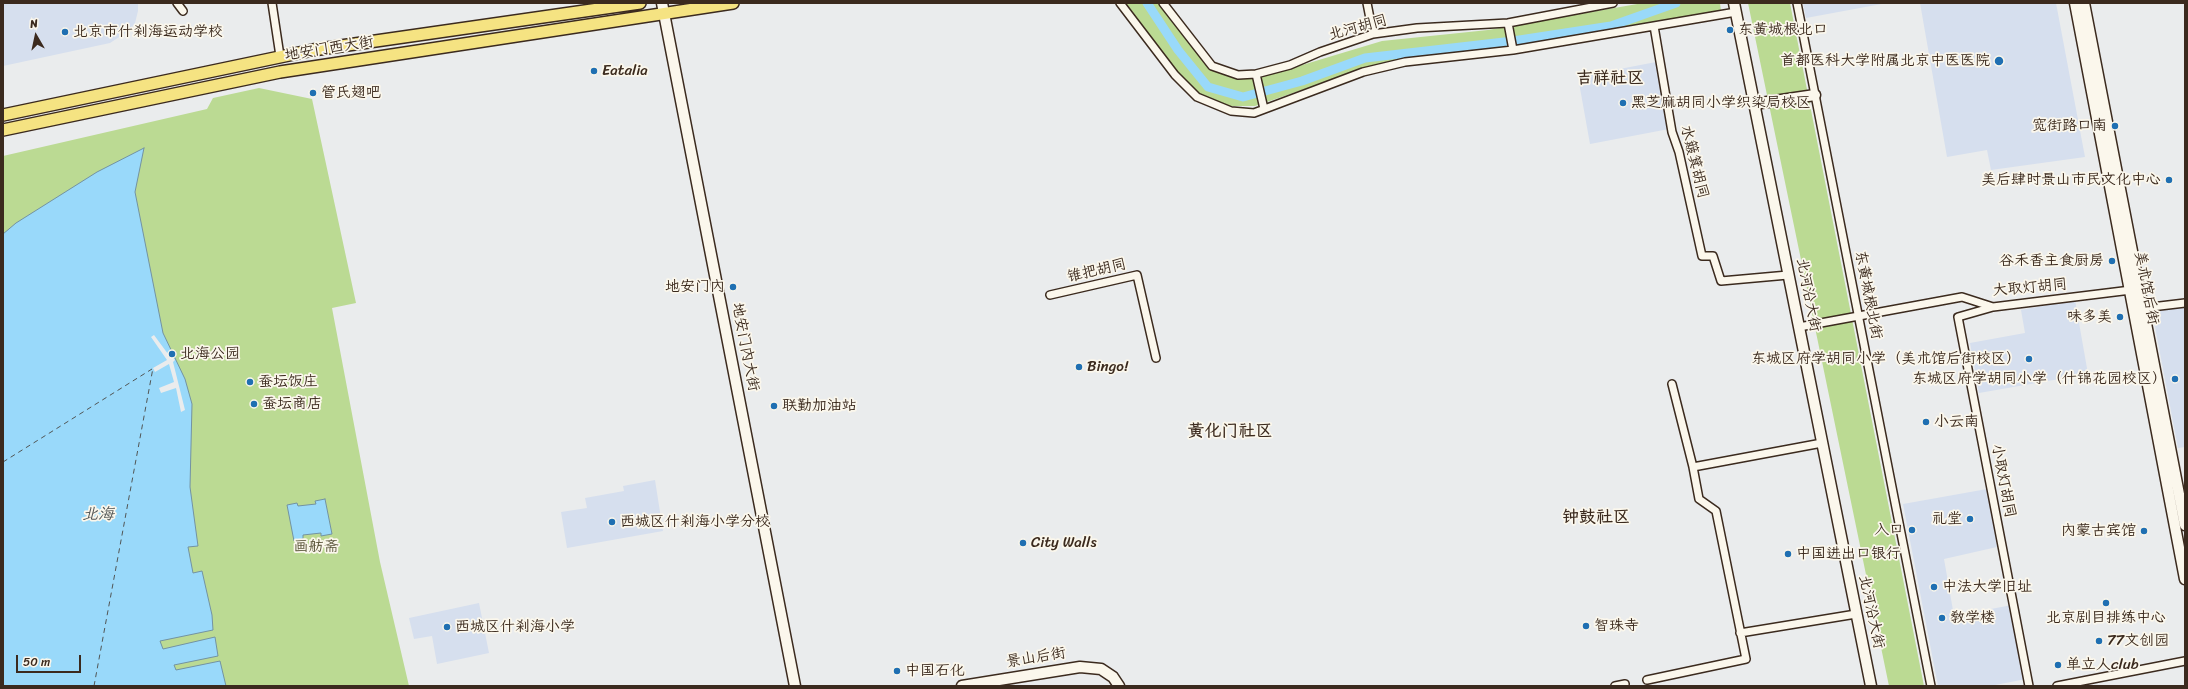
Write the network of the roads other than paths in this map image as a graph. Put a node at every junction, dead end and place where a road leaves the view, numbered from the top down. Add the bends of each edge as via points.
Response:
1 (177, 3) edge
2 (272, 3) edge
3 (640, 3) edge
4 (733, 3) edge
5 (1120, 3) edge
6 (1163, 3) edge
7 (1367, 3) edge
8 (1613, 3) edge
9 (1797, 3) edge
10 (2075, 3) edge
11 (2084, 3) edge
12 (1735, 7) edge
13 (662, 8) edge
14 (183, 11) dead end
15 (1508, 24) junction
16 (1654, 26) junction
17 (1373, 34) junction
18 (1513, 50) junction
19 (280, 56) junction
20 (1256, 74) junction
21 (1815, 95) junction
22 (1754, 104) junction
23 (1264, 110) junction
24 (3, 115) edge
25 (3, 130) edge
26 (1788, 275) junction
27 (2131, 290) junction
28 (1050, 295) dead end
29 (2185, 302) edge
30 (1993, 307) junction
31 (2143, 308) junction
32 (1858, 316) junction
33 (1799, 327) junction
34 (1156, 358) dead end
35 (1672, 384) dead end
36 (1822, 443) junction
37 (1693, 467) junction
38 (2185, 525) edge
39 (2185, 579) edge
40 (1856, 614) junction
41 (1740, 633) junction
42 (2185, 661) edge
43 (1647, 680) dead end
44 (1625, 684) dead end
45 (795, 686) edge
46 (962, 686) edge
47 (1119, 686) edge
48 (1615, 686) edge
49 (1871, 686) edge
50 (1931, 686) edge
51 (2029, 686) edge
52 (2057, 686) edge

1 - 14 street
2 - 19 street
3 - 19 main road, 地安门西大街
4 - 13 main road, 地安门西大街
5 - 23 street via 1175,75 1197,97 1231,111 1254,113
6 - 20 street, 北河胡同 via 1212,66 1238,75
7 - 17 street
8 - 15 street, 北河胡同
9 - 21 street, 东黄城根北街
10 - 27 main road, 美术馆后街
11 - 31 main road, 美术馆后街
12 - 16 street
12 - 22 main road, 北河沿大街
13 - 25 main road, 地安门西大街 via 280,72
13 - 45 main road, 地安门内大街
15 - 17 street, 北河胡同 via 1417,28
15 - 18 street
16 - 18 street
16 - 26 street, 水簸箕胡同 via 1672,132 1679,152 1702,256 1713,256 1721,281
17 - 20 street, 北河胡同 via 1290,65
18 - 23 street via 1405,62 1363,72
19 - 24 main road, 地安门西大街
20 - 23 street
21 - 22 main road
21 - 32 street, 东黄城根北街
22 - 26 main road, 北河沿大街
26 - 33 main road, 北河沿大街
27 - 30 street, 大取灯胡同
27 - 31 street
27 - 39 main road, 美术馆后街
28 - 34 street, 锥把胡同 via 1137,275
29 - 31 street
30 - 32 street, 大取灯胡同 via 1962,297
30 - 51 street, 小取灯胡同 via 1958,317
31 - 38 main road, 美术馆后街
32 - 33 street, 大取灯胡同
32 - 50 street, 东黄城根北街
33 - 36 main road, 北河沿大街
35 - 37 street
36 - 37 street
36 - 40 main road, 北河沿大街
37 - 41 street via 1699,500 1716,511
40 - 41 street
40 - 49 main road, 北河沿大街
41 - 43 street via 1746,659
42 - 52 street
44 - 48 street
46 - 47 main road, 景山后街 via 1067,668 1101,669 1113,677

